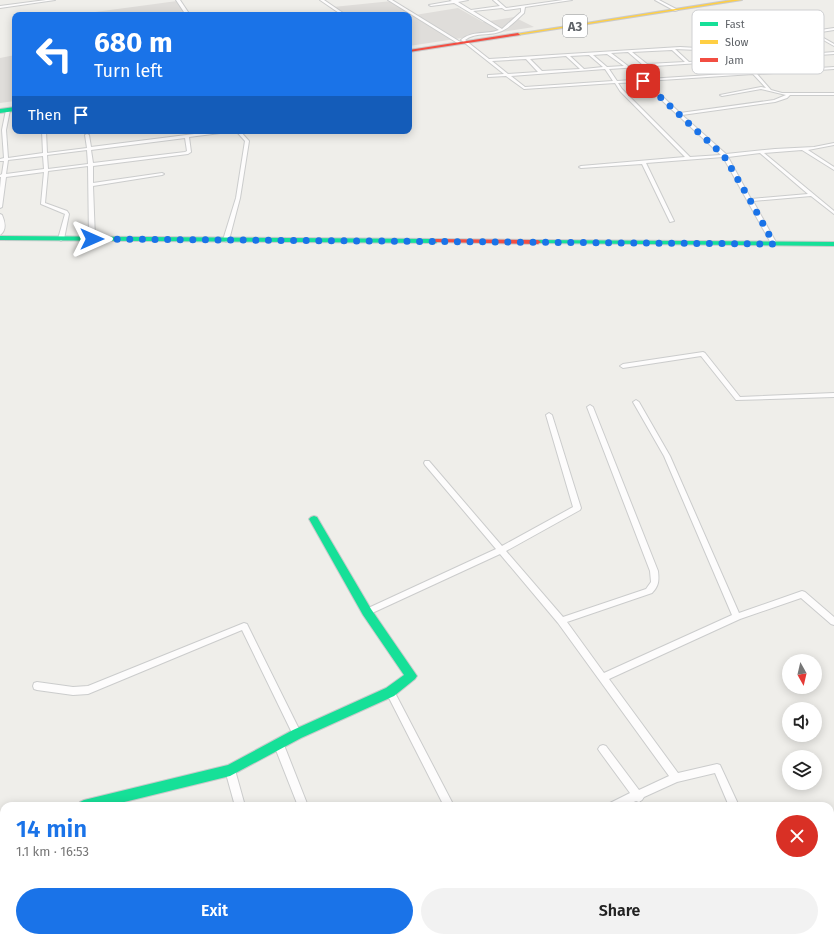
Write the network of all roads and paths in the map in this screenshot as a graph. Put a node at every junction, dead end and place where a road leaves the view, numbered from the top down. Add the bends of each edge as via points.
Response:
1 (53, 0) edge
2 (178, 0) edge
3 (322, 0) edge
4 (390, 0) edge
5 (396, 0) edge
6 (466, 0) edge
7 (495, 0) edge
8 (570, 0) edge
9 (656, 0) edge
10 (740, 0) edge
11 (42, 1) edge
12 (453, 1) edge
13 (431, 6) dead end
14 (523, 6) junction
15 (0, 7) edge
16 (503, 7) junction
17 (676, 10) junction
18 (469, 11) junction
19 (186, 12) edge
20 (340, 12) edge
21 (410, 12) edge
22 (412, 13) edge
23 (834, 29) edge
24 (502, 30) junction
25 (824, 30) edge
26 (824, 39) edge
27 (462, 43) junction
28 (834, 45) edge
29 (673, 49) junction
30 (692, 49) edge
31 (412, 51) edge
32 (629, 52) junction
33 (608, 53) junction
34 (834, 53) edge
35 (590, 54) junction
36 (824, 54) edge
37 (567, 55) junction
38 (527, 58) junction
39 (490, 60) junction
40 (690, 63) joint
41 (647, 66) junction
42 (628, 67) junction
43 (606, 68) junction
44 (834, 68) edge
45 (824, 69) edge
46 (583, 70) junction
47 (541, 73) junction
48 (740, 74) edge
49 (755, 74) edge
50 (509, 75) junction
51 (489, 76) dead end
52 (643, 81) junction
53 (617, 83) junction
54 (769, 89) junction
55 (789, 94) junction
56 (834, 94) edge
57 (722, 95) dead end
58 (8, 110) edge
59 (679, 114) junction
60 (44, 134) edge
61 (166, 134) edge
62 (208, 134) edge
63 (241, 134) edge
64 (87, 135) dead end
65 (187, 137) junction
66 (167, 139) junction
67 (834, 144) edge
68 (89, 148) junction
69 (804, 148) junction
70 (761, 152) junction
71 (46, 153) junction
72 (724, 156) junction
73 (6, 159) junction
74 (689, 159) junction
75 (0, 160) edge
76 (643, 162) junction
77 (90, 165) junction
78 (581, 167) dead end
79 (834, 169) edge
80 (46, 170) junction
81 (162, 174) dead end
82 (2, 176) edge
83 (91, 185) junction
84 (812, 195) junction
85 (750, 200) junction
86 (0, 207) edge
87 (834, 213) edge
88 (0, 215) edge
89 (672, 221) dead end
90 (0, 233) edge
91 (0, 238) edge
92 (62, 239) junction
93 (92, 239) junction
94 (226, 240) junction
95 (774, 244) junction
96 (834, 244) edge
97 (623, 366) dead end
98 (834, 395) edge
99 (636, 402) dead end
100 (590, 407) dead end
101 (549, 415) dead end
102 (427, 463) dead end
103 (314, 519) dead end
104 (499, 551) junction
105 (367, 612) junction
106 (737, 617) junction
107 (561, 621) junction
108 (834, 622) edge
109 (604, 677) junction
110 (37, 686) dead end
111 (390, 692) junction
112 (297, 734) junction
113 (279, 745) junction
114 (603, 749) dead end
115 (230, 770) junction
116 (676, 778) junction
117 (638, 796) junction
118 (100, 802) edge
119 (239, 802) edge
120 (301, 802) edge
121 (447, 802) edge
122 (623, 802) edge
123 (732, 802) edge

1 - 11 street
2 - 19 street
3 - 20 street
4 - 5 street
4 - 21 street
6 - 12 street
7 - 16 street
8 - 14 street
9 - 17 street
10 - 17 main road, A3
11 - 15 street
12 - 13 street
12 - 18 street
14 - 16 street
14 - 24 street via 523,12
16 - 18 street
17 - 27 main road, A3
18 - 24 street
22 - 27 street
23 - 25 street
24 - 27 street via 469,35
26 - 28 street
27 - 31 main road, A3
27 - 39 street
29 - 30 street
29 - 32 street
29 - 40 street
32 - 33 street
32 - 41 street
33 - 35 street
33 - 42 street
34 - 36 street
35 - 37 street
35 - 43 street
37 - 38 street
37 - 46 street
38 - 39 street
38 - 47 street
39 - 50 street
40 - 41 street
41 - 42 street
42 - 43 street
43 - 46 street
43 - 53 street
44 - 45 street
46 - 47 street
47 - 50 street
48 - 52 street
49 - 54 street
50 - 51 street
50 - 53 street via 524,88
52 - 53 street
52 - 59 street
53 - 74 street
54 - 55 street
54 - 57 street
55 - 56 street
55 - 59 street via 775,101
58 - 73 street via 4,130
59 - 72 street
60 - 71 street
61 - 66 street
62 - 65 street
63 - 94 street via 247,141 238,198
64 - 68 street
65 - 66 street
65 - 77 street via 186,153
66 - 68 street
67 - 69 street
68 - 71 street
68 - 77 street
69 - 70 street
69 - 79 street
70 - 72 street
70 - 84 street
71 - 73 street
71 - 80 street
72 - 74 street
72 - 85 street
73 - 75 street
73 - 82 street
74 - 76 street
76 - 78 street
76 - 89 street
77 - 80 street
77 - 83 street
80 - 82 street
80 - 92 street via 44,204 67,214
81 - 83 street
82 - 86 street
83 - 93 street
84 - 85 street
84 - 87 street
85 - 95 street
88 - 90 street via 3,225
91 - 92 main road
92 - 93 main road
93 - 94 main road
94 - 95 main road
95 - 96 main road
97 - 98 street via 703,354 738,399
99 - 106 street via 667,456
100 - 107 street via 654,571 655,580 649,591
101 - 104 street via 577,508
102 - 104 street
103 - 105 main road
104 - 105 street
104 - 107 street
105 - 111 main road via 411,676
106 - 108 street via 802,594
106 - 109 street
107 - 109 street
109 - 116 street
110 - 112 street via 73,691 88,690 244,626
111 - 112 main road
111 - 121 street
112 - 113 main road
113 - 115 main road
113 - 120 street
114 - 117 street
115 - 118 main road
115 - 119 street
116 - 117 street
116 - 123 street via 716,768
117 - 122 street

